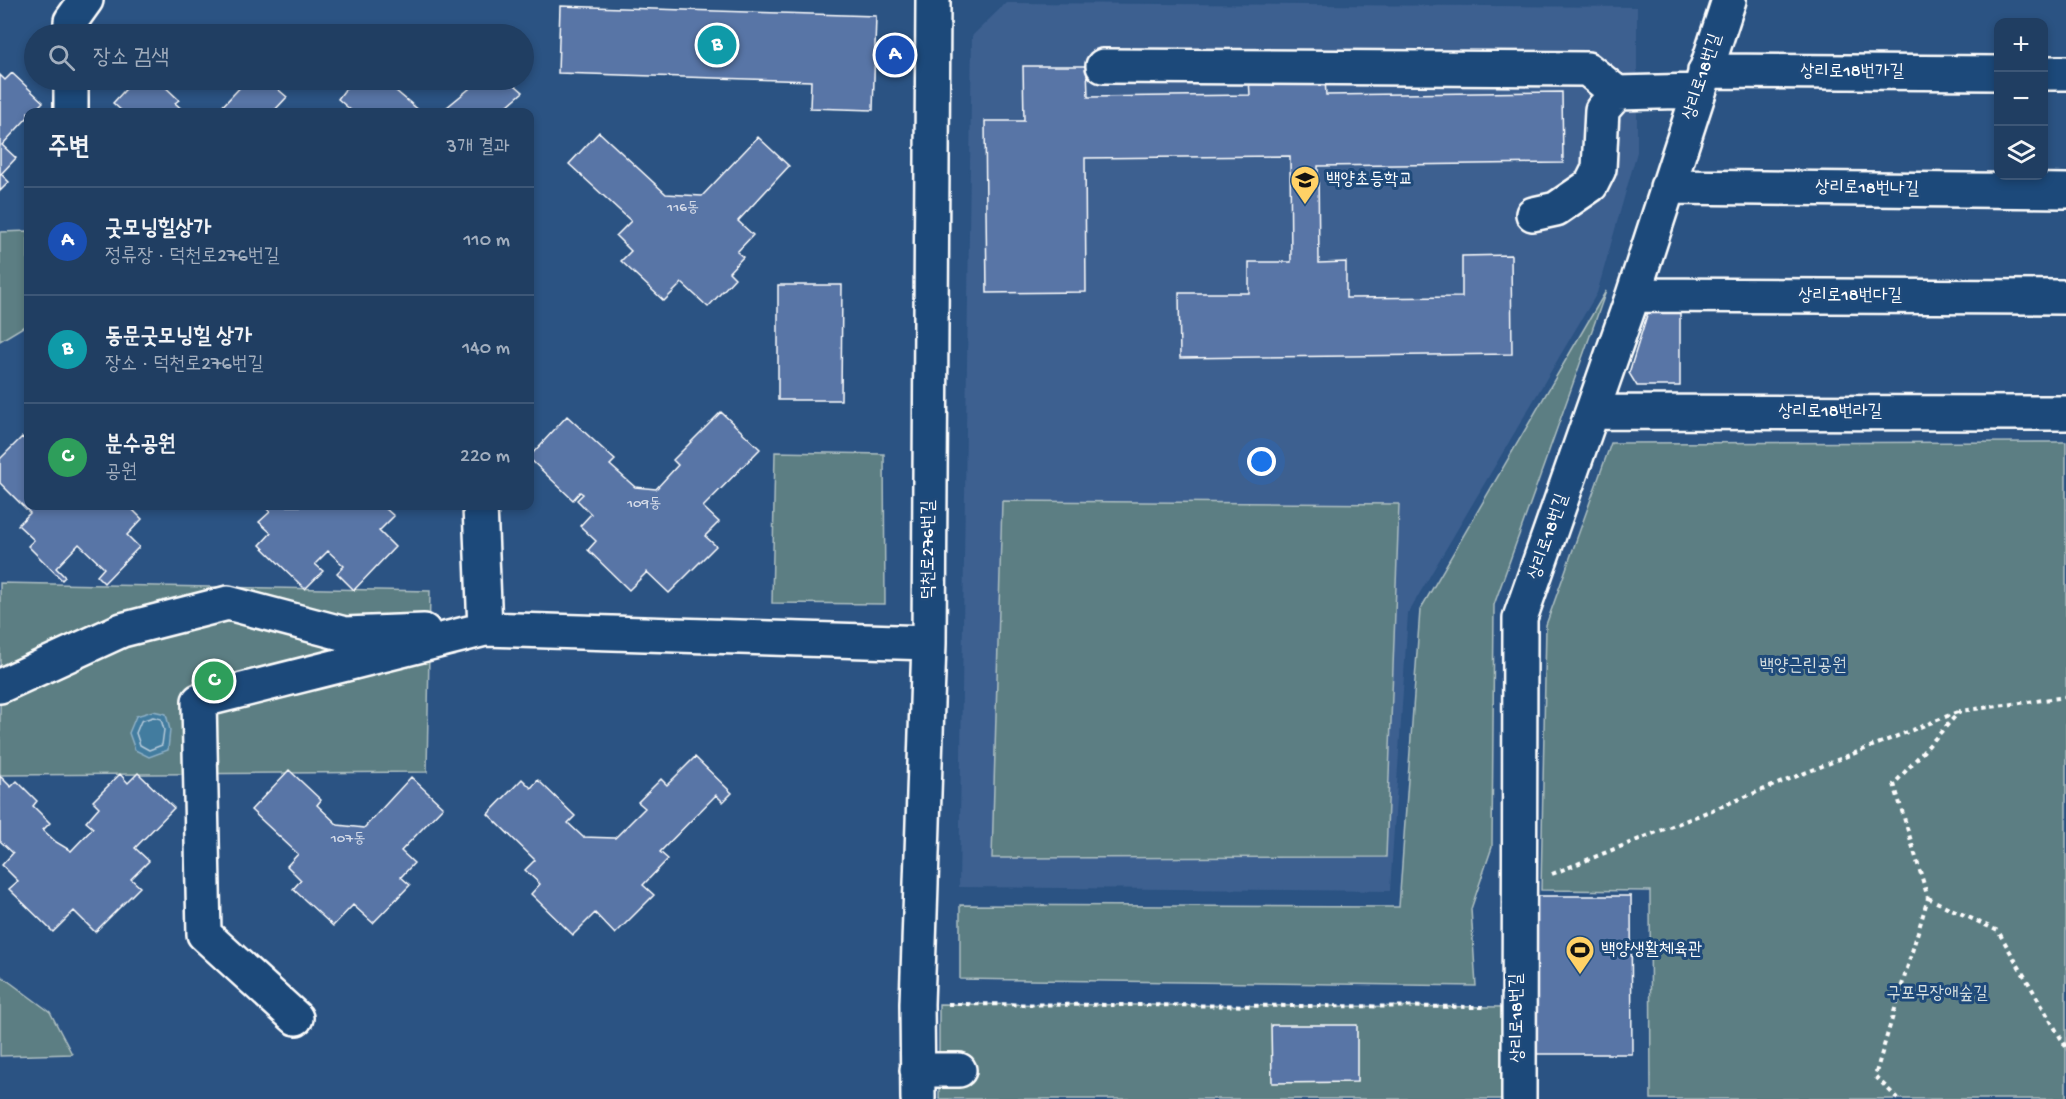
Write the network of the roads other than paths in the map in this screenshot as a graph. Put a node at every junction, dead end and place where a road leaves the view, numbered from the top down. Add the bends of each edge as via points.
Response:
1 (86, 0) edge
2 (933, 0) edge
3 (1729, 0) edge
4 (71, 24) edge
5 (1103, 66) dead end
6 (1994, 73) edge
7 (2048, 73) edge
8 (2066, 73) edge
9 (1702, 81) junction
10 (71, 90) edge
11 (1617, 93) junction
12 (70, 108) edge
13 (1667, 188) junction
14 (2066, 191) edge
15 (1533, 214) dead end
16 (1633, 294) junction
17 (2066, 297) edge
18 (1593, 412) junction
19 (2066, 413) edge
20 (480, 510) edge
21 (485, 629) junction
22 (928, 643) junction
23 (0, 686) edge
24 (296, 1018) dead end
25 (959, 1070) dead end
26 (917, 1084) edge
27 (1519, 1099) edge

1 - 4 street
2 - 22 street, 덕천로276번길
3 - 9 street, 상리로18번길
5 - 11 street via 1587,69
6 - 9 street, 상리로18번가길
7 - 8 street
9 - 11 street, 상리로18번가길
9 - 13 street, 상리로18번길
10 - 12 street
11 - 15 street via 1602,110 1599,169 1591,185 1556,209
13 - 14 street, 상리로18번나길
13 - 16 street, 상리로18번길
16 - 17 street, 상리로18번다길
16 - 18 street, 상리로18번길
18 - 19 street, 상리로18번라길
18 - 27 street, 상리로18번길 via 1520,618
20 - 21 street
21 - 22 street
21 - 23 street via 345,634 228,603 122,630
21 - 24 street via 199,701 204,934
22 - 26 street, 덕천로276번길
25 - 26 street

